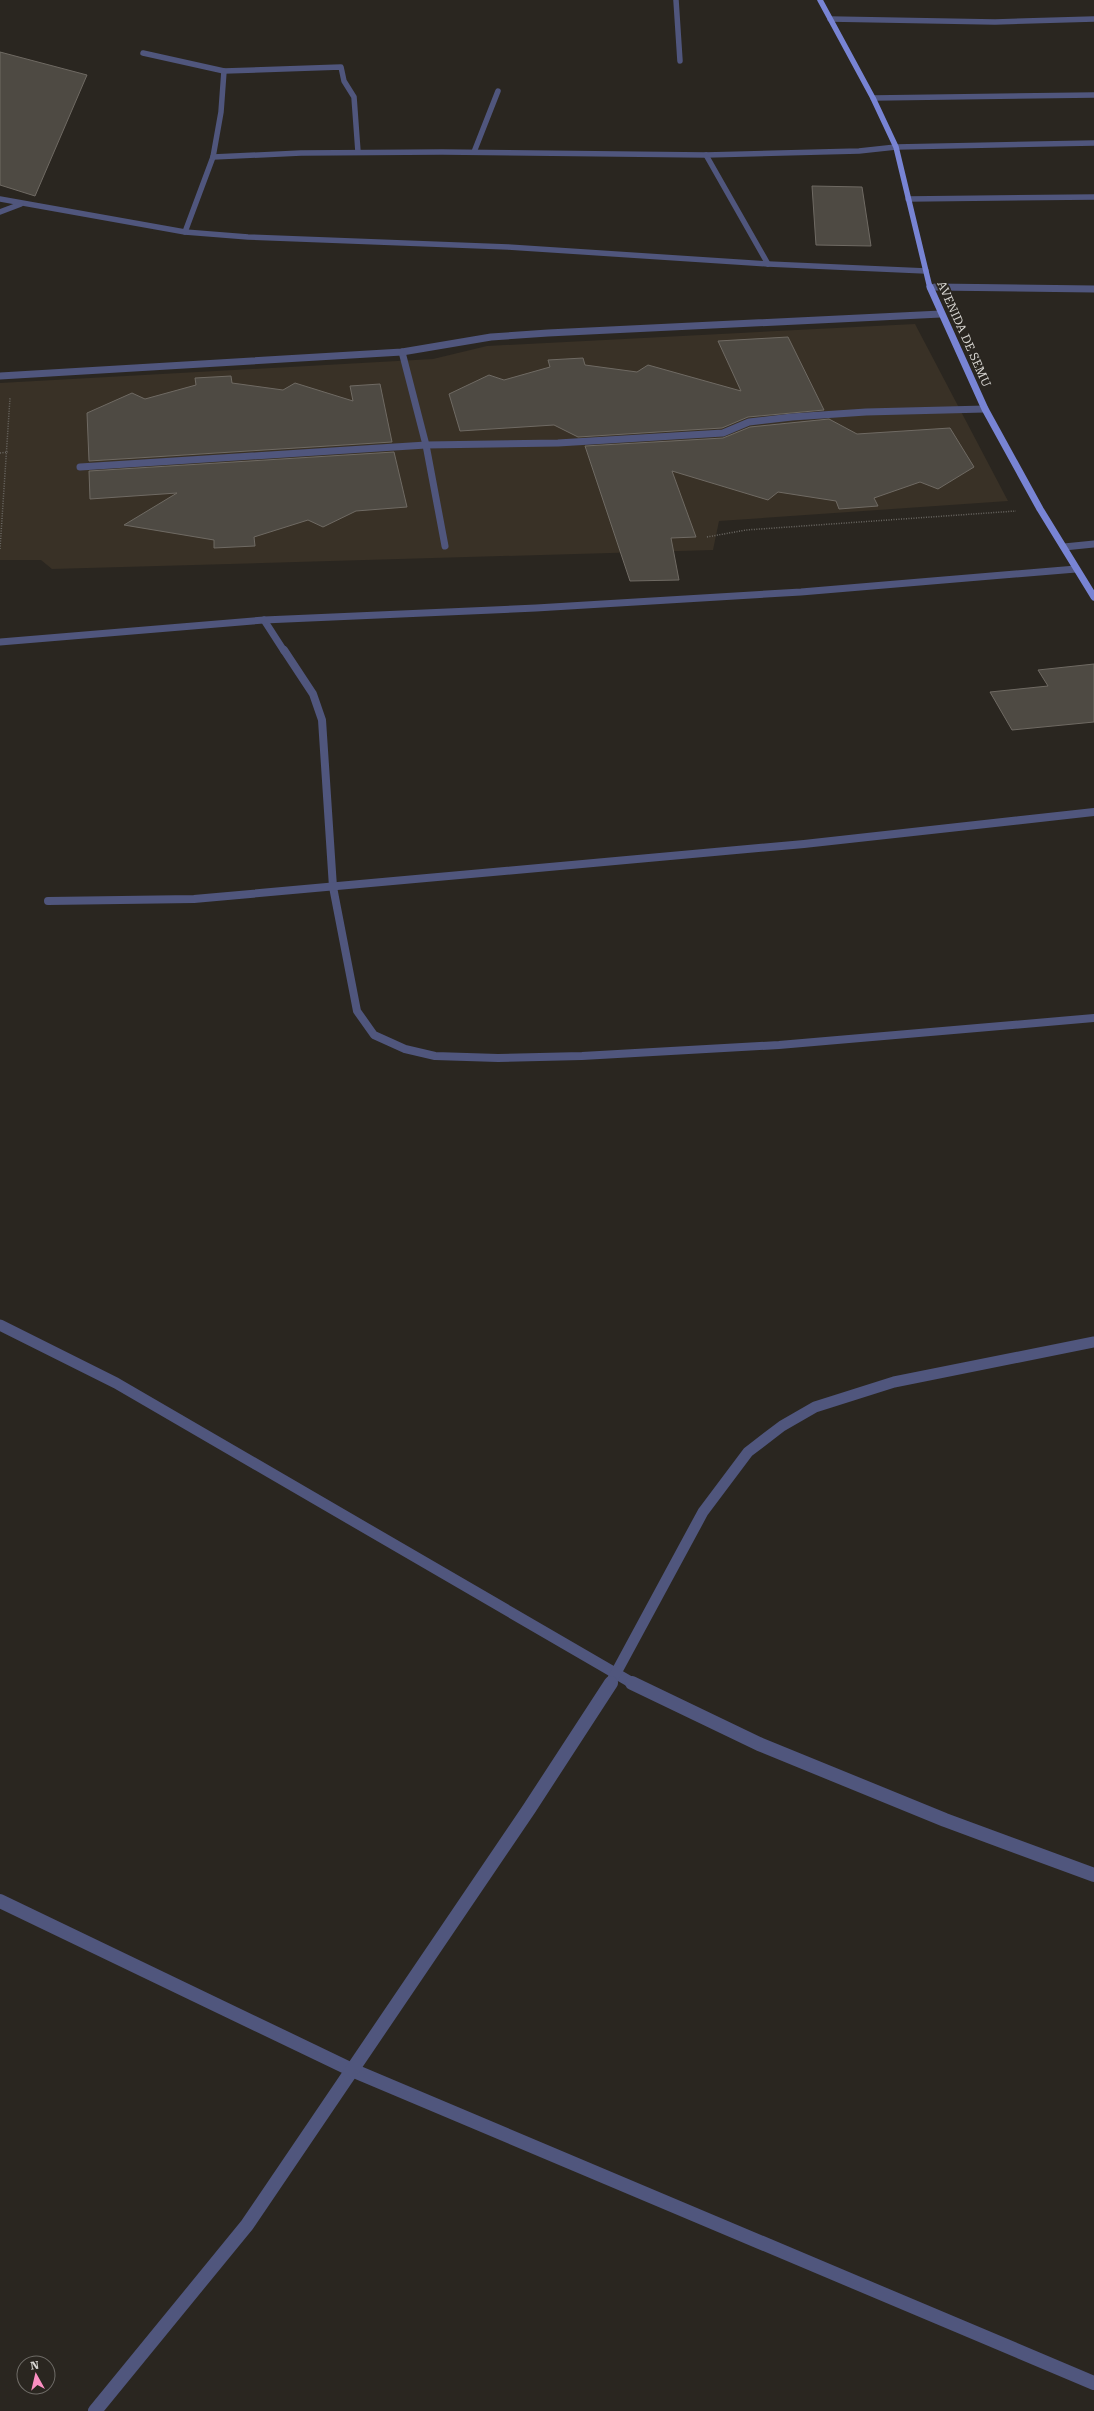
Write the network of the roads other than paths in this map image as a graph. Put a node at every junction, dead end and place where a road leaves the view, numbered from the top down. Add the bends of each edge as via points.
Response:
1 (676, 0) edge
2 (820, 0) edge
3 (830, 19) junction
4 (1094, 19) edge
5 (143, 53) dead end
6 (680, 61) dead end
7 (224, 71) junction
8 (498, 91) dead end
9 (1094, 95) edge
10 (873, 98) junction
11 (1094, 143) edge
12 (896, 147) junction
13 (358, 152) junction
14 (474, 152) junction
15 (706, 156) junction
16 (213, 157) junction
17 (1094, 197) edge
18 (0, 199) edge
19 (908, 199) junction
20 (21, 204) junction
21 (0, 212) edge
22 (185, 232) junction
23 (768, 264) junction
24 (926, 271) junction
25 (930, 287) junction
26 (1094, 289) edge
27 (941, 314) junction
28 (402, 352) junction
29 (0, 376) edge
30 (985, 409) junction
31 (426, 445) junction
32 (80, 467) dead end
33 (1094, 544) edge
34 (445, 546) dead end
35 (1064, 547) junction
36 (1076, 569) junction
37 (1094, 597) edge
38 (264, 620) junction
39 (0, 642) edge
40 (1094, 812) edge
41 (333, 887) junction
42 (48, 901) dead end
43 (1094, 1018) edge
44 (0, 1325) edge
45 (1094, 1342) edge
46 (616, 1676) junction
47 (1094, 1875) edge
48 (0, 1901) edge
49 (352, 2070) junction
50 (1094, 2383) edge
51 (95, 2411) edge

1 - 6 street
2 - 3 main road, AVENIDA DE SEMU
3 - 4 street via 995,22
3 - 10 main road, AVENIDA DE SEMU
5 - 7 street
7 - 13 street via 342,67 344,81 354,97
7 - 16 street via 221,112
8 - 14 street
9 - 10 street
10 - 12 main road, AVENIDA DE SEMU
11 - 12 street
12 - 15 street via 859,151
12 - 19 main road, AVENIDA DE SEMU
13 - 14 street
13 - 16 street
14 - 15 street
15 - 23 street
16 - 22 street
17 - 19 street
18 - 20 street
19 - 24 main road, AVENIDA DE SEMU
20 - 21 street
20 - 22 street
22 - 23 street via 300,240 508,247
23 - 24 street
24 - 25 main road, AVENIDA DE SEMU
25 - 26 street
25 - 27 main road, AVENIDA DE SEMU
27 - 28 street via 491,337
27 - 30 main road, AVENIDA DE SEMU
28 - 29 street
28 - 31 street
30 - 31 street via 792,417 749,422 723,433 558,442
30 - 35 main road, AVENIDA DE SEMU
31 - 32 street
31 - 34 street
33 - 35 street
35 - 36 main road, AVENIDA DE SEMU
36 - 37 main road, AVENIDA DE SEMU
36 - 38 street via 801,592
38 - 39 street
38 - 41 street via 313,694 322,720
40 - 41 street via 804,844
41 - 42 street via 194,899
41 - 43 street via 357,1011 374,1035 405,1049 435,1056 498,1058 661,1052 937,1033
44 - 46 street via 116,1383 400,1547
45 - 46 street via 894,1382 816,1407 782,1426 748,1452 703,1512
46 - 47 street via 766,1746 945,1820
46 - 49 street
48 - 49 street
49 - 50 street
49 - 51 street via 247,2225

